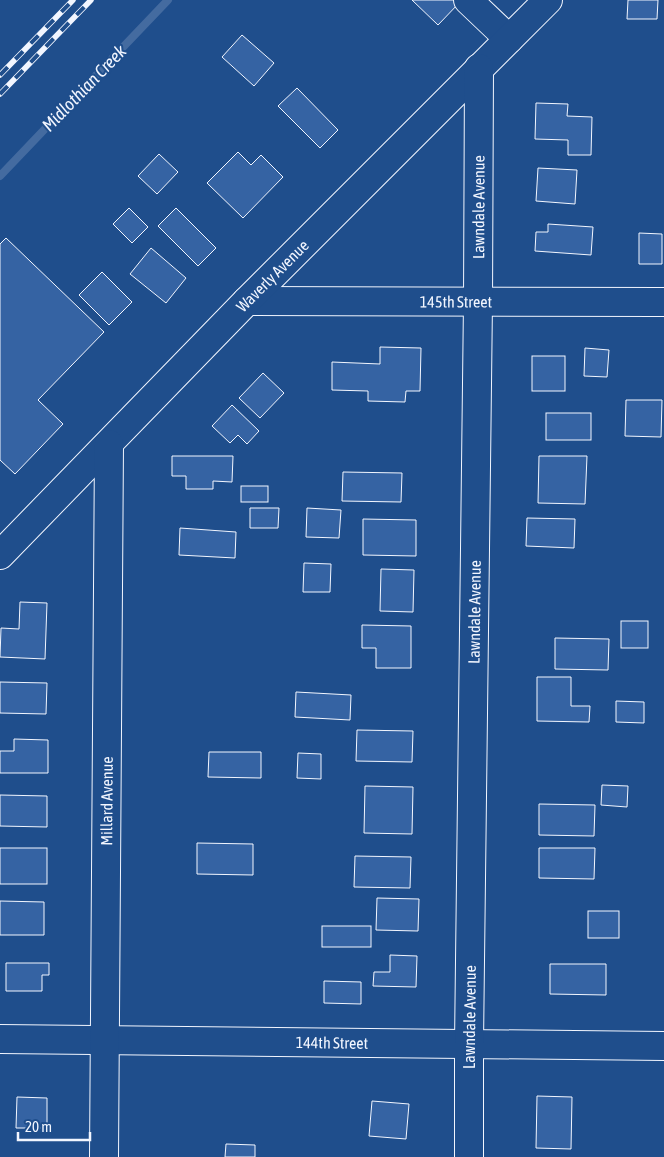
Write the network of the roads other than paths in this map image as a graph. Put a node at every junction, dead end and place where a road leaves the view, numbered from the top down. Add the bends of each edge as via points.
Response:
1 (468, 0) edge
2 (548, 0) edge
3 (509, 39) junction
4 (479, 68) junction
5 (247, 301) junction
6 (478, 301) junction
7 (664, 302) edge
8 (108, 444) junction
9 (0, 555) edge
10 (0, 1039) edge
11 (105, 1040) junction
12 (469, 1044) junction
13 (664, 1046) edge
14 (104, 1157) edge
15 (469, 1157) edge

1 - 3 street
2 - 3 street, Waverly Avenue
3 - 4 street, Waverly Avenue
4 - 5 street, Waverly Avenue
4 - 6 street, Lawndale Avenue
5 - 6 street, 145th Street
5 - 8 street, Waverly Avenue
6 - 7 street, 145th Street
6 - 12 street, Lawndale Avenue
8 - 9 street, Waverly Avenue
8 - 11 street, Millard Avenue
10 - 11 street, 144th Street
11 - 12 street, 144th Street
11 - 14 street, Millard Avenue
12 - 13 street, 144th Street
12 - 15 street, Lawndale Avenue

